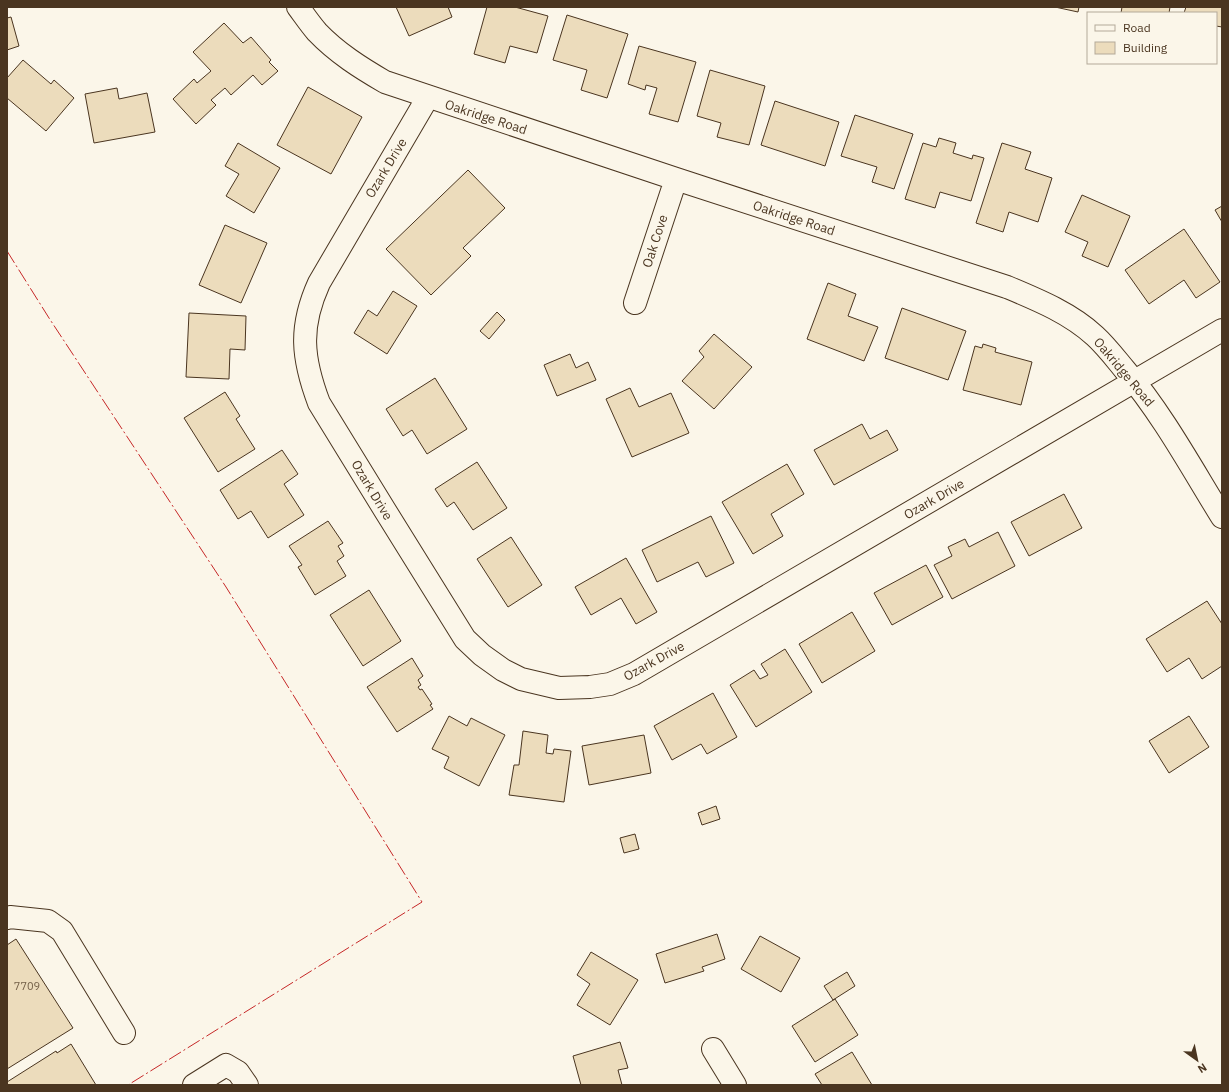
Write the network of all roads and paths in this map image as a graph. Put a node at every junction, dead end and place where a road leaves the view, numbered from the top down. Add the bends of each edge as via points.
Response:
1 (298, 7) edge
2 (428, 97) junction
3 (676, 179) junction
4 (635, 303) dead end
5 (1222, 330) edge
6 (1135, 381) junction
7 (1222, 517) edge
8 (7, 918) edge
9 (124, 1033) dead end
10 (713, 1049) dead end
11 (194, 1085) edge
12 (247, 1085) edge
13 (735, 1085) edge

1 - 2 street, Oakridge Road via 316,31 366,71 385,82
2 - 3 street, Oakridge Road
2 - 6 street, Ozark Drive via 313,295 305,325 306,357 319,403 466,639 487,659 521,679 559,688 590,687 610,684 634,674
3 - 4 street, Oak Cove
3 - 6 street, Oakridge Road via 1007,288 1045,303 1094,335
5 - 6 street, Ozark Drive
6 - 7 street, Oakridge Road via 1163,420
8 - 9 street via 48,921 62,930
10 - 13 street
11 - 12 street via 226,1065 238,1072

